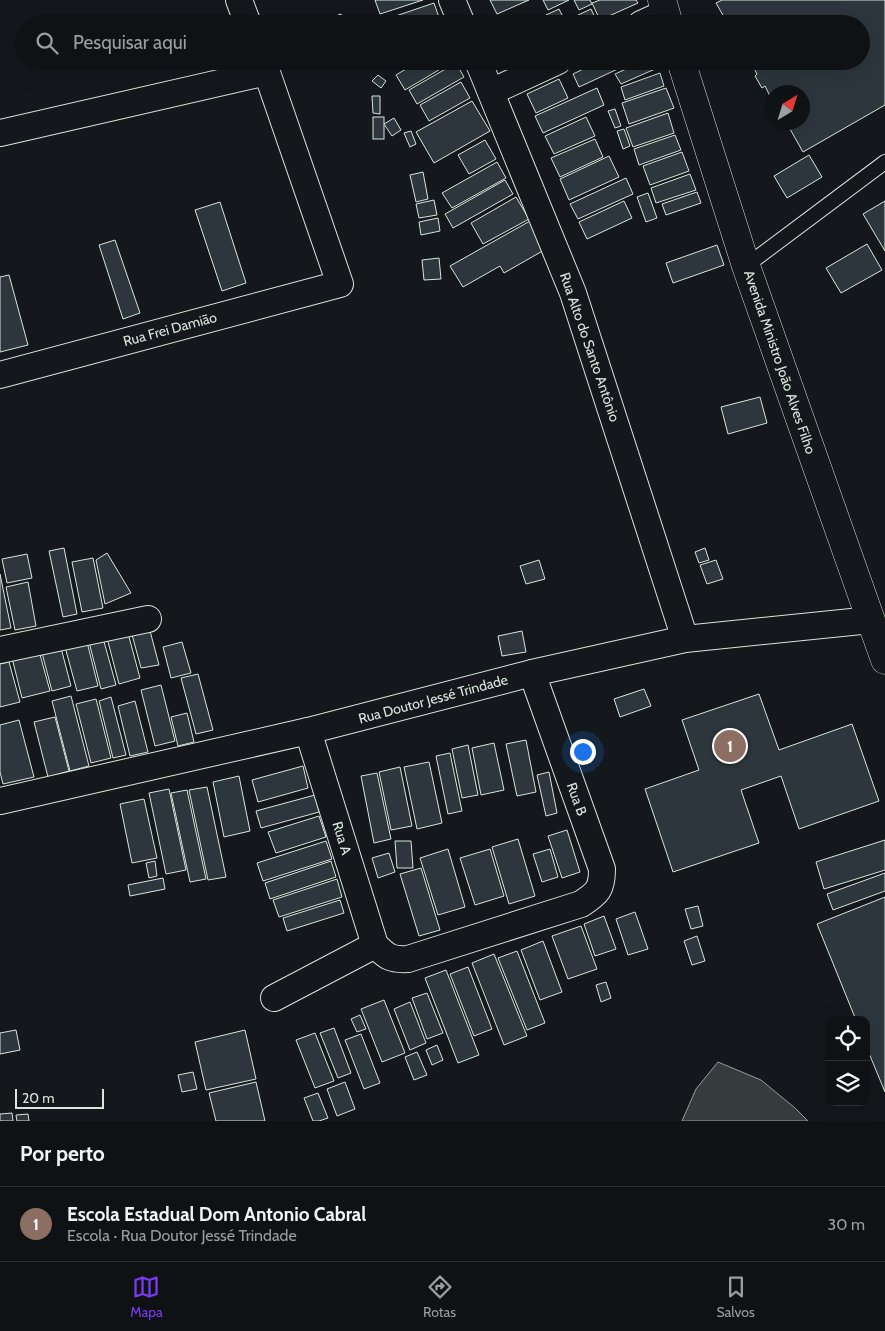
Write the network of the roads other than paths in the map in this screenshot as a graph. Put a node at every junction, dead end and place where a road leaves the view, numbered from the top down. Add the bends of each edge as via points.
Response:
1 (239, 0) edge
2 (452, 0) edge
3 (245, 15) edge
4 (458, 15) edge
5 (249, 70) edge
6 (266, 70) edge
7 (482, 70) edge
8 (539, 70) edge
9 (684, 70) edge
10 (491, 92) junction
11 (0, 134) edge
12 (885, 162) edge
13 (746, 266) junction
14 (0, 375) edge
15 (148, 619) dead end
16 (871, 620) junction
17 (685, 639) junction
18 (0, 650) edge
19 (885, 660) edge
20 (532, 673) junction
21 (308, 731) junction
22 (0, 801) edge
23 (375, 945) junction
24 (274, 998) dead end

1 - 3 street
2 - 4 street
5 - 11 street
6 - 14 street, Rua Frei Damião via 340,284
7 - 10 street, Rua Alto do Santo Antônio
8 - 10 street
9 - 13 main road, Avenida Ministro João Alves Filho
10 - 17 street, Rua Alto do Santo Antônio via 573,293
12 - 13 lane
13 - 16 main road, Avenida Ministro João Alves Filho
15 - 18 street
16 - 17 street, Rua Doutor Jessé Trindade
16 - 19 main road, Avenida Ministro João Alves Filho
17 - 20 street, Rua Doutor Jessé Trindade
20 - 21 street, Rua Doutor Jessé Trindade
20 - 23 street, Rua B via 602,869 602,883 593,896 581,904 408,959 395,960
21 - 22 street, Rua Doutor Jessé Trindade
21 - 23 street, Rua A
23 - 24 street

